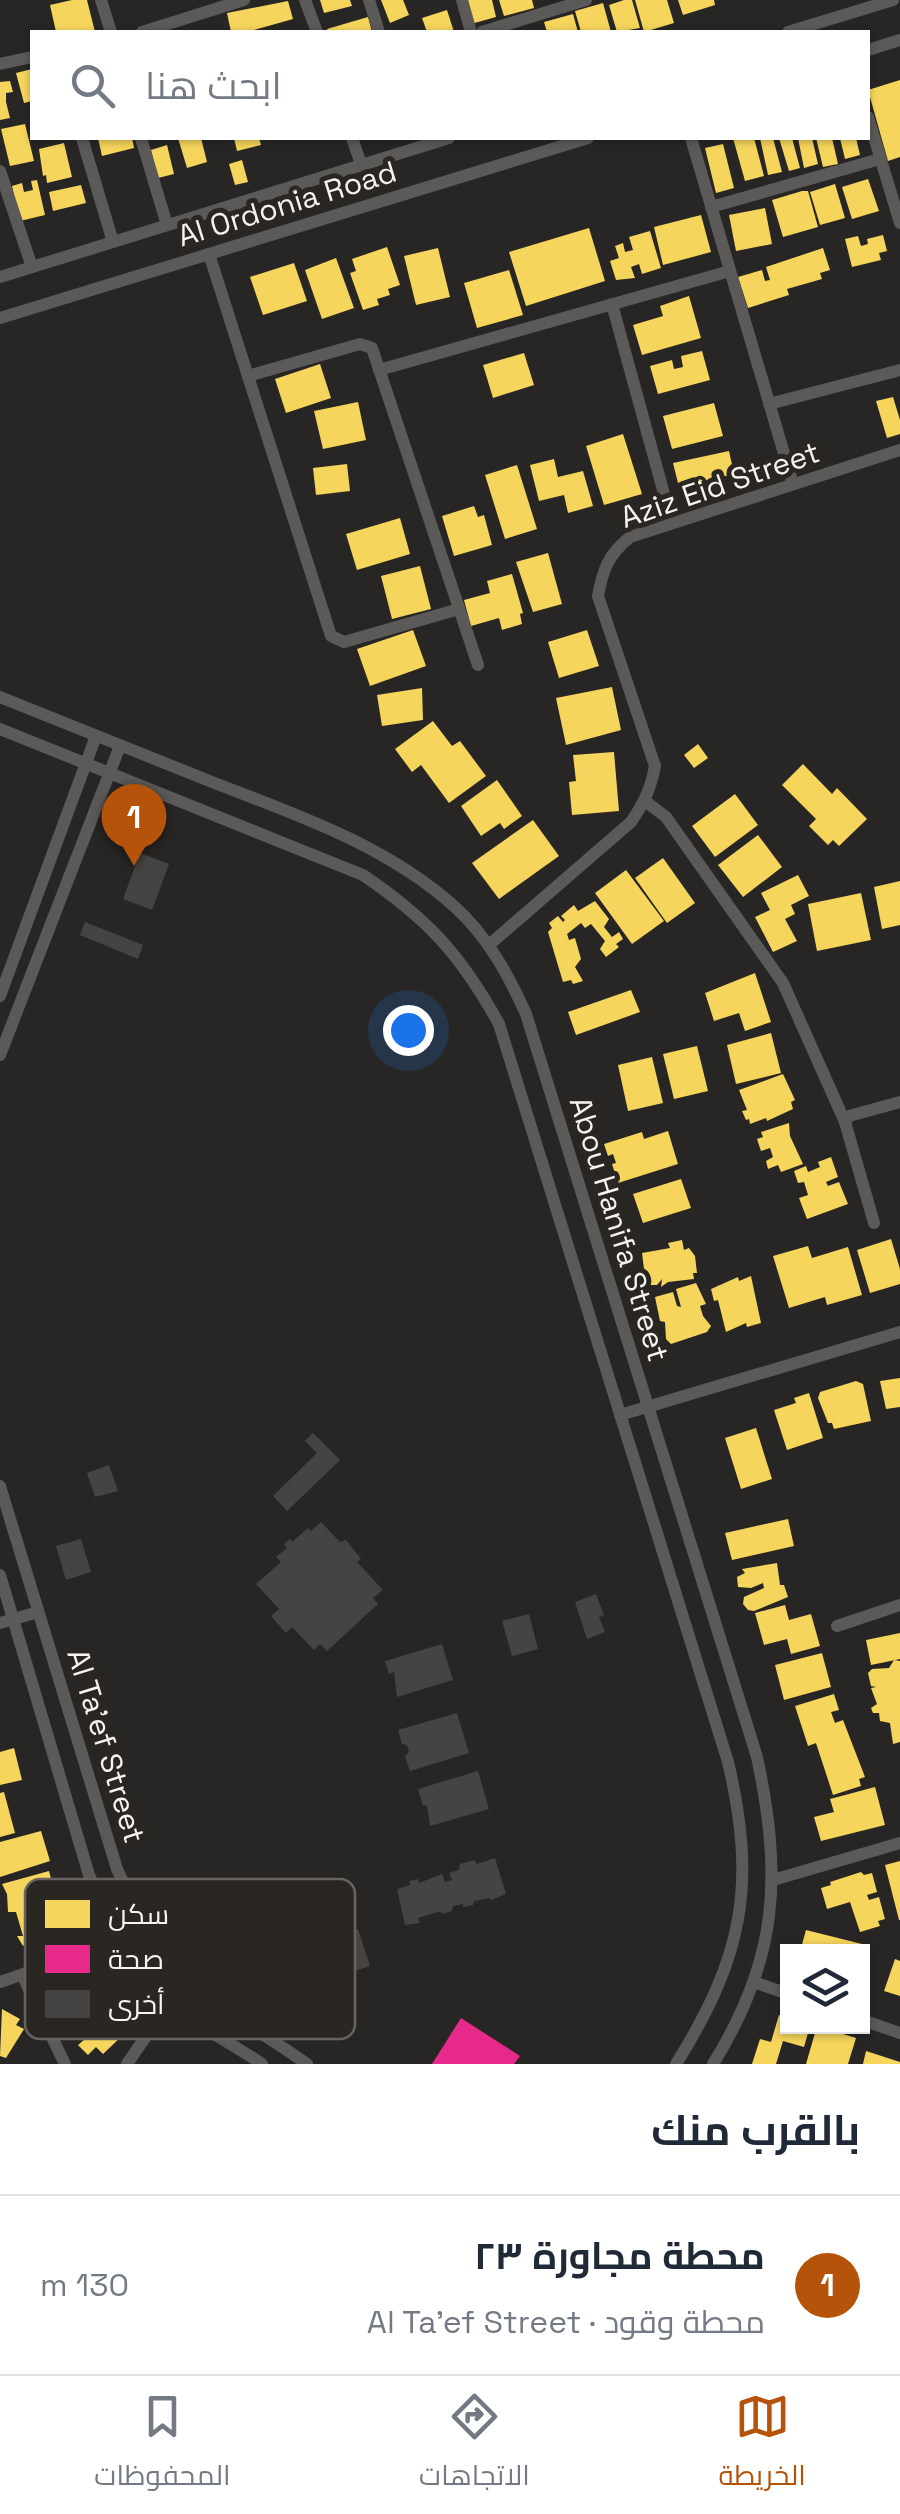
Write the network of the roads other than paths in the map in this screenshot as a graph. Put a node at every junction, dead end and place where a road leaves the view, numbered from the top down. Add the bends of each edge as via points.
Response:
1 (102, 0) edge
2 (244, 0) edge
3 (305, 0) edge
4 (369, 0) edge
5 (462, 0) edge
6 (586, 0) edge
7 (891, 0) edge
8 (110, 30) edge
9 (148, 30) edge
10 (315, 30) edge
11 (378, 30) edge
12 (470, 30) edge
13 (488, 30) edge
14 (794, 30) edge
15 (900, 40) edge
16 (870, 49) edge
17 (30, 57) edge
18 (0, 64) edge
19 (870, 124) edge
20 (83, 140) edge
21 (142, 140) edge
22 (353, 140) edge
23 (581, 140) edge
24 (692, 140) edge
25 (413, 143) edge
26 (880, 159) junction
27 (362, 164) junction
28 (0, 171) edge
29 (2, 189) edge
30 (711, 207) junction
31 (900, 223) edge
32 (167, 225) junction
33 (113, 242) junction
34 (209, 254) junction
35 (32, 266) junction
36 (730, 271) junction
37 (0, 276) edge
38 (612, 304) junction
39 (0, 318) edge
40 (379, 370) junction
41 (900, 370) edge
42 (248, 376) junction
43 (769, 404) junction
44 (900, 450) edge
45 (793, 484) junction
46 (672, 523) junction
47 (459, 609) junction
48 (478, 665) dead end
49 (0, 696) edge
50 (0, 728) edge
51 (96, 736) junction
52 (120, 746) junction
53 (86, 763) junction
54 (110, 772) junction
55 (645, 802) junction
56 (489, 945) junction
57 (0, 995) edge
58 (0, 1054) edge
59 (900, 1102) edge
60 (844, 1122) junction
61 (874, 1223) dead end
62 (900, 1332) edge
63 (648, 1406) junction
64 (620, 1415) junction
65 (0, 1486) edge
66 (0, 1575) edge
67 (31, 1588) junction
68 (3, 1596) edge
69 (900, 1605) edge
70 (38, 1612) junction
71 (7, 1621) edge
72 (837, 1626) dead end
73 (900, 1843) edge
74 (90, 1879) edge
75 (122, 1879) edge
76 (774, 1880) junction
77 (23, 1977) joint
78 (25, 1981) edge
79 (0, 1982) edge
80 (754, 1982) junction
81 (780, 1991) edge
82 (870, 2023) edge
83 (900, 2032) edge
84 (51, 2039) edge
85 (144, 2039) edge
86 (225, 2039) edge
87 (272, 2039) edge
88 (65, 2064) edge
89 (127, 2064) edge
90 (262, 2064) edge
91 (307, 2064) edge
92 (676, 2064) edge
93 (714, 2064) edge

1 - 8 street
2 - 9 street
3 - 10 street
4 - 11 street
5 - 12 street
6 - 13 street
7 - 14 street
15 - 16 street
17 - 18 street
19 - 26 street
20 - 33 street
21 - 32 street
22 - 27 street
23 - 34 street, Al Ordonia Road
24 - 30 street
25 - 27 street, Al Ordonia Road
26 - 30 street
26 - 31 street
27 - 32 street, Al Ordonia Road
28 - 29 street
29 - 35 street
30 - 36 street
32 - 33 street, Al Ordonia Road
33 - 35 street, Al Ordonia Road
34 - 39 street, Al Ordonia Road
34 - 42 street
35 - 37 street, Al Ordonia Road
36 - 38 street
36 - 43 street
38 - 40 street
38 - 46 street
40 - 42 street via 372,348 360,344
40 - 47 street
41 - 43 street
42 - 47 street via 334,640
43 - 45 street
44 - 45 street, Aziz Eid Street
45 - 46 street, Aziz Eid Street
46 - 55 street, Aziz Eid Street via 630,537 614,550 598,596 655,766
47 - 48 street
49 - 51 street, Abou Hanifa Street
50 - 53 street, Abou Hanifa Street
51 - 52 street, Abou Hanifa Street
51 - 53 street
52 - 54 street
52 - 56 street, Abou Hanifa Street via 378,852 457,909
53 - 54 street, Abou Hanifa Street
53 - 57 street
54 - 58 street
54 - 64 street, Abou Hanifa Street via 363,875 443,939 499,1024
55 - 56 street via 631,822
55 - 60 street via 666,817 783,983
56 - 63 street, Abou Hanifa Street via 526,1014
59 - 60 street
60 - 61 street
62 - 63 street
63 - 64 street
63 - 76 street, Abou Hanifa Street via 757,1757
64 - 92 street, Abou Hanifa Street via 740,1814 740,1920 705,2017
65 - 67 street, Al Ta'ef Street
66 - 68 street, Al Ta'ef Street
67 - 68 street
67 - 70 street, Al Ta'ef Street
68 - 71 street, Al Ta'ef Street
69 - 72 street
70 - 71 street
70 - 75 street, Al Ta'ef Street
71 - 74 street, Al Ta'ef Street
73 - 76 street
76 - 80 street, Abou Hanifa Street
77 - 78 street
77 - 79 street
80 - 81 street
80 - 93 street, Abou Hanifa Street
82 - 83 street
84 - 88 street
85 - 89 street
86 - 90 street, Al Ta'ef Street
87 - 91 street, Al Ta'ef Street

